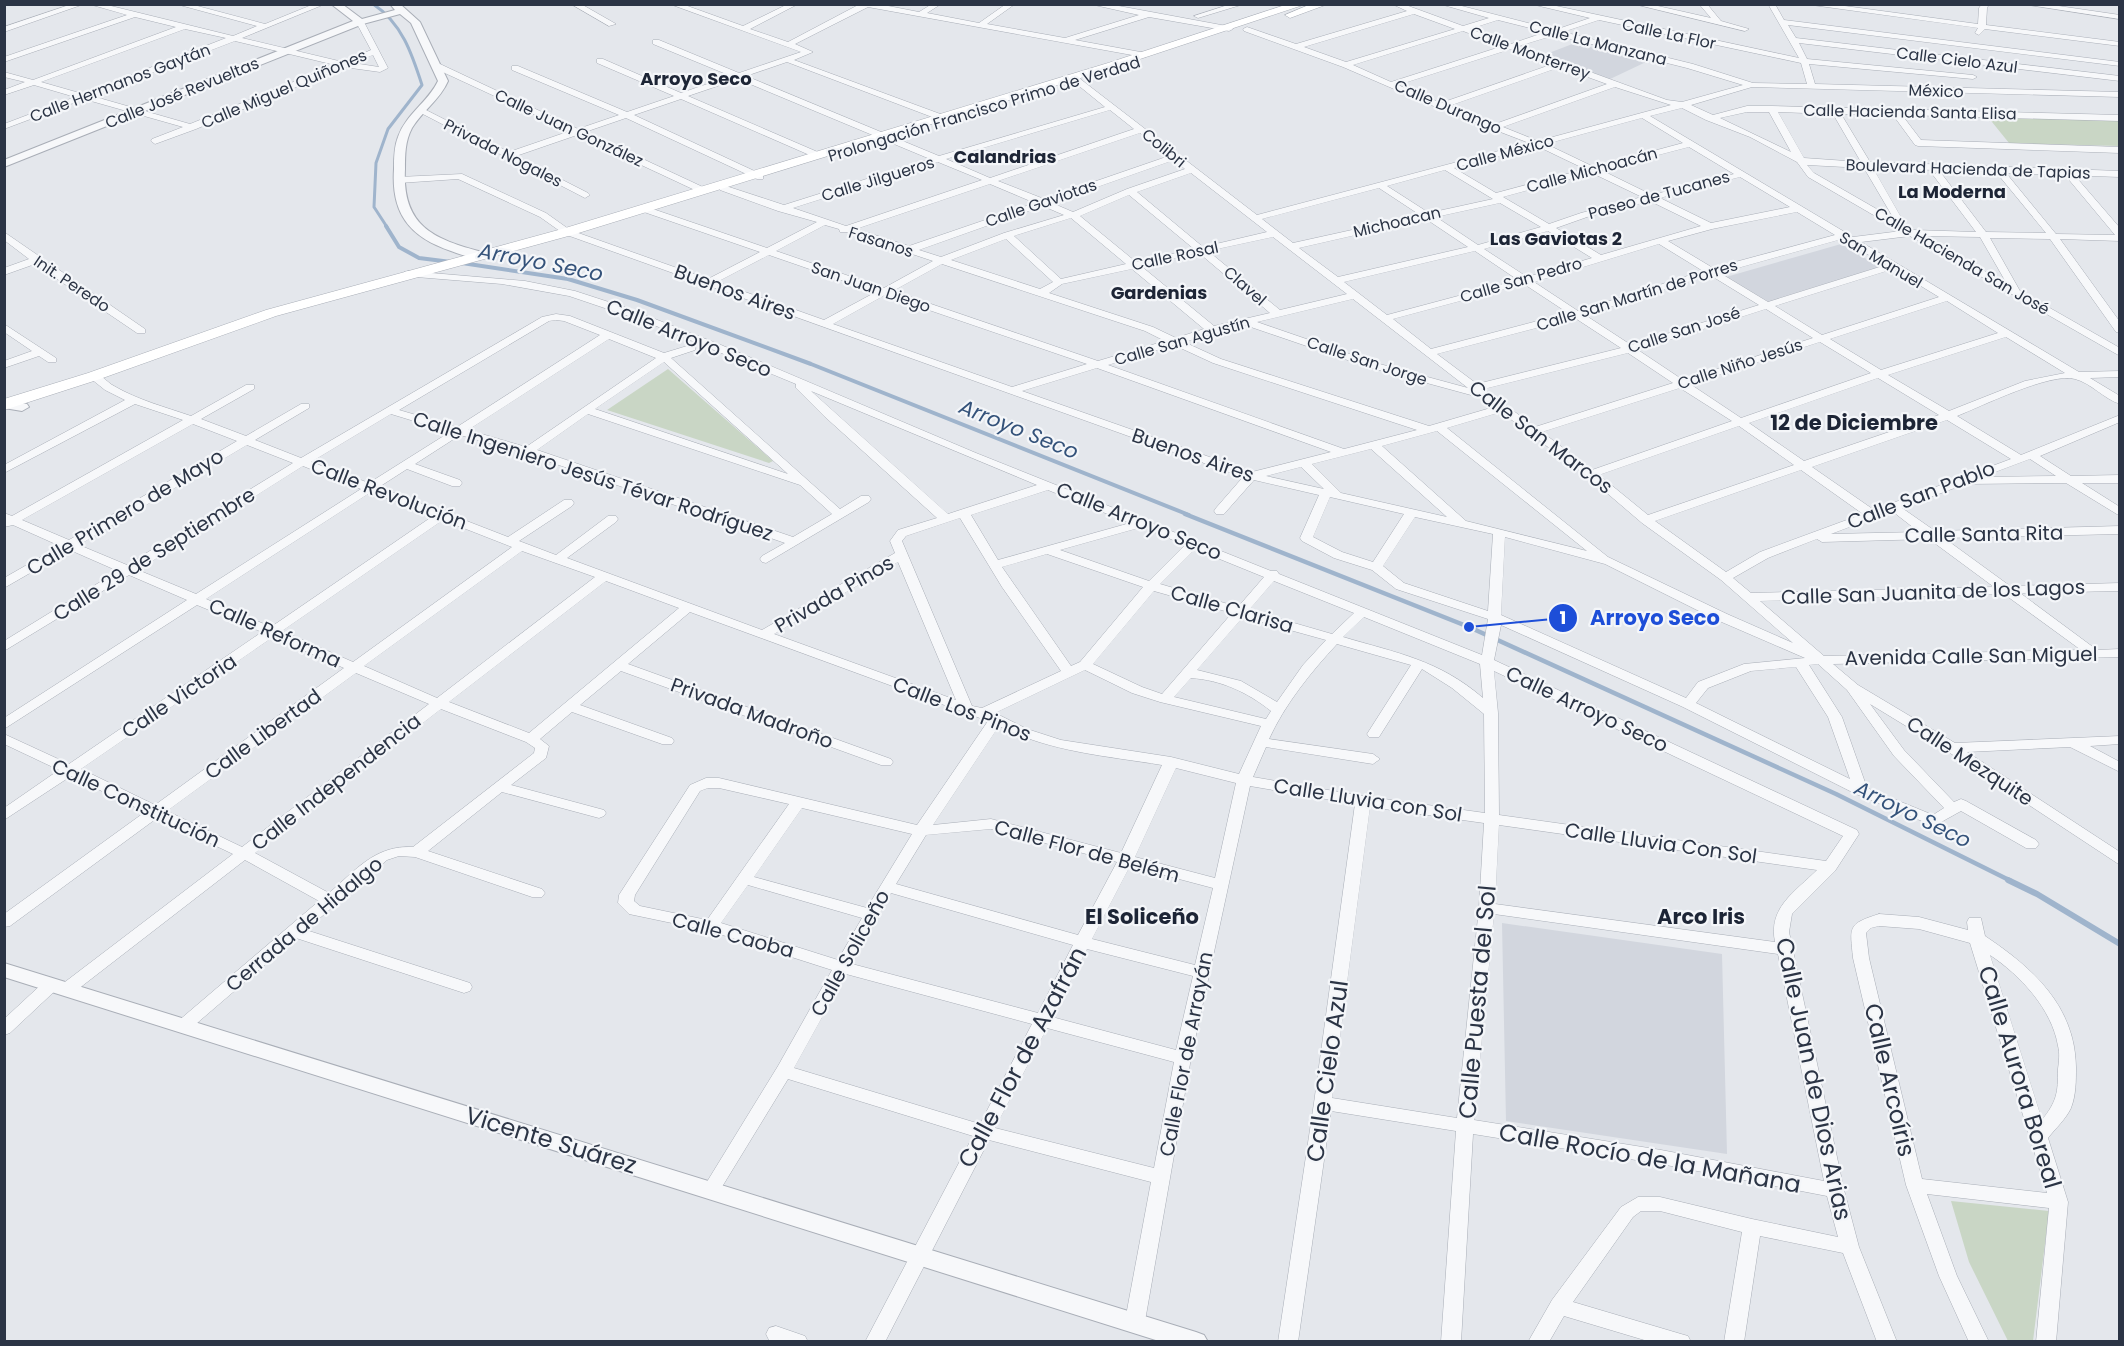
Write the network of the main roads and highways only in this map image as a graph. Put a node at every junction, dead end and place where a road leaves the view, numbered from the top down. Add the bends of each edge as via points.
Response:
1 (1301, 4) edge
2 (1323, 4) edge
3 (1075, 79) junction
4 (882, 137) junction
5 (756, 176) junction
6 (644, 209) junction
7 (94, 376) junction
8 (5, 405) edge
9 (4, 413) edge

1 - 3 main road, Prolongación Francisco Primo de Verdad
2 - 3 main road, Prolongación Francisco Primo de Verdad
3 - 4 main road, Prolongación Francisco Primo de Verdad
3 - 4 main road, Prolongación Francisco Primo de Verdad
4 - 5 main road, Prolongación Francisco Primo de Verdad
4 - 5 main road, Prolongación Francisco Primo de Verdad
5 - 6 main road, Prolongación Francisco Primo de Verdad
5 - 6 main road, Prolongación Francisco Primo de Verdad
6 - 7 main road, Prolongación Francisco Primo de Verdad via 271,313
7 - 8 main road
7 - 9 main road

